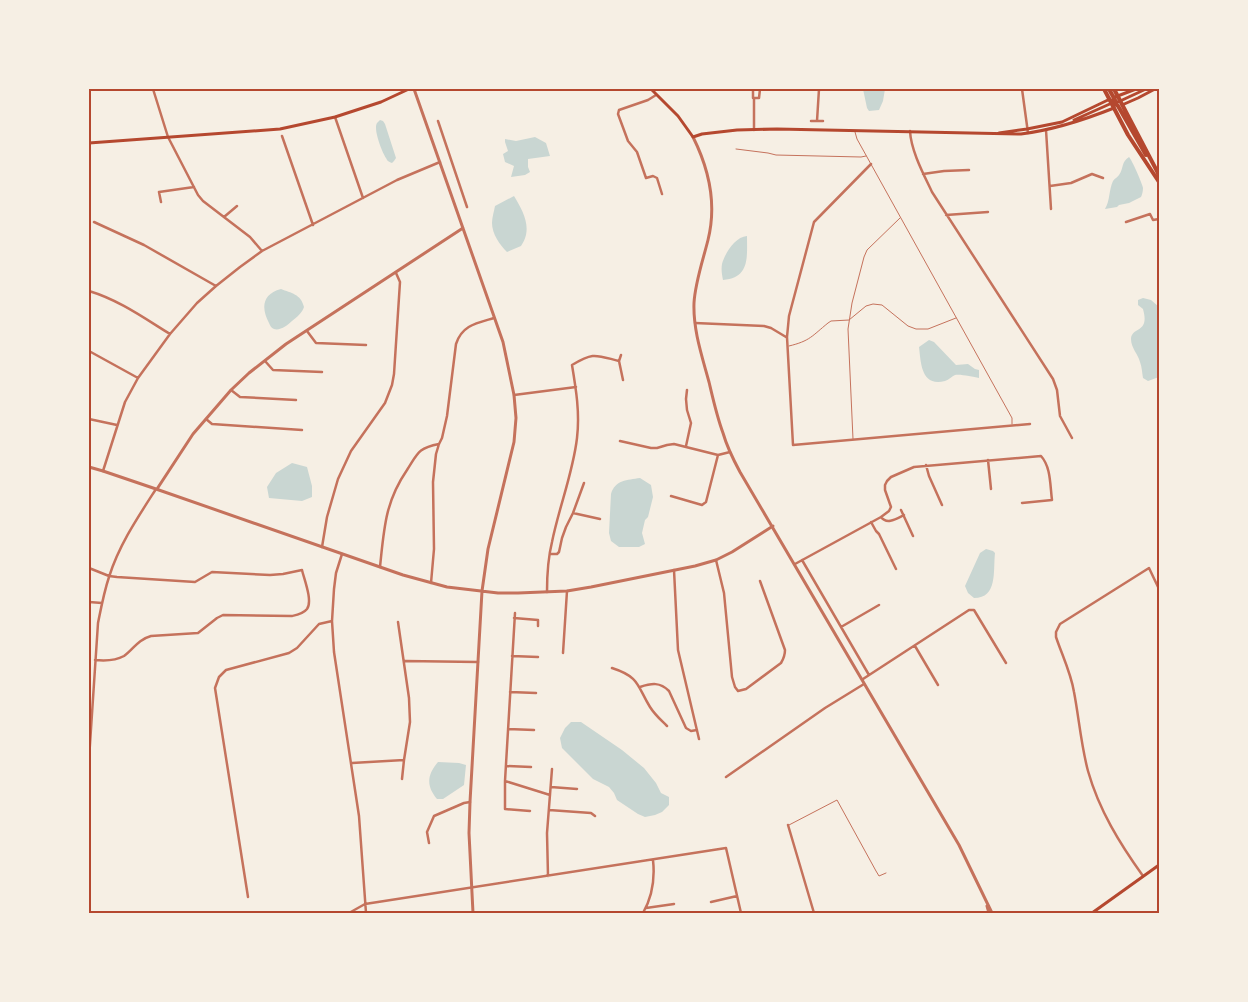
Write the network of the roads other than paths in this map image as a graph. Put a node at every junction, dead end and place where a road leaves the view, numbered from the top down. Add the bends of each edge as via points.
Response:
1 (154, 89) edge
2 (409, 89) edge
3 (414, 89) edge
4 (651, 89) edge
5 (753, 89) edge
6 (760, 89) edge
7 (819, 89) edge
8 (1022, 89) edge
9 (1104, 89) edge
10 (1109, 89) edge
11 (1114, 89) edge
12 (1136, 89) edge
13 (1146, 89) edge
14 (1155, 89) edge
15 (656, 94) junction
16 (754, 98) junction
17 (1116, 102) junction
18 (335, 117) junction
19 (438, 121) dead end
20 (812, 121) dead end
21 (817, 121) junction
22 (823, 121) dead end
23 (754, 130) junction
24 (1046, 130) junction
25 (854, 131) junction
26 (1028, 131) junction
27 (910, 132) junction
28 (282, 136) dead end
29 (168, 137) junction
30 (693, 137) junction
31 (89, 143) edge
32 (736, 149) dead end
33 (866, 156) junction
34 (440, 162) junction
35 (871, 164) junction
36 (969, 170) dead end
37 (923, 174) junction
38 (1159, 175) edge
39 (1103, 178) dead end
40 (1159, 182) edge
41 (1050, 186) junction
42 (194, 188) junction
43 (662, 194) dead end
44 (363, 198) junction
45 (161, 202) dead end
46 (237, 206) dead end
47 (468, 207) dead end
48 (1051, 209) dead end
49 (988, 212) dead end
50 (946, 215) junction
51 (224, 217) junction
52 (900, 217) junction
53 (1159, 219) edge
54 (94, 222) dead end
55 (1126, 222) dead end
56 (312, 225) junction
57 (463, 228) junction
58 (262, 251) junction
59 (396, 273) junction
60 (216, 286) junction
61 (89, 291) edge
62 (494, 318) junction
63 (957, 318) junction
64 (849, 320) junction
65 (696, 323) junction
66 (307, 330) junction
67 (170, 334) junction
68 (786, 337) junction
69 (366, 345) dead end
70 (788, 346) junction
71 (89, 351) edge
72 (621, 355) dead end
73 (265, 361) junction
74 (619, 361) junction
75 (322, 372) dead end
76 (138, 378) junction
77 (623, 380) dead end
78 (576, 387) junction
79 (231, 390) junction
80 (687, 390) dead end
81 (514, 395) junction
82 (296, 400) dead end
83 (89, 419) edge
84 (206, 419) junction
85 (1030, 424) dead end
86 (117, 425) junction
87 (1012, 425) junction
88 (302, 430) dead end
89 (1072, 438) dead end
90 (853, 440) junction
91 (620, 441) dead end
92 (439, 444) junction
93 (686, 446) junction
94 (730, 452) junction
95 (718, 455) junction
96 (988, 460) junction
97 (926, 465) junction
98 (89, 467) edge
99 (103, 471) junction
100 (584, 483) dead end
101 (156, 489) junction
102 (991, 489) dead end
103 (670, 496) dead end
104 (1022, 503) dead end
105 (942, 506) dead end
106 (901, 510) dead end
107 (574, 512) junction
108 (904, 515) junction
109 (881, 517) junction
110 (600, 519) dead end
111 (871, 522) junction
112 (773, 526) junction
113 (914, 536) dead end
114 (322, 547) junction
115 (342, 554) junction
116 (550, 554) junction
117 (716, 560) junction
118 (802, 560) junction
119 (795, 564) junction
120 (380, 567) junction
121 (89, 568) edge
122 (896, 569) dead end
123 (674, 570) junction
124 (109, 576) junction
125 (760, 581) dead end
126 (431, 583) junction
127 (1159, 589) edge
128 (482, 591) junction
129 (567, 591) junction
130 (547, 592) junction
131 (89, 602) edge
132 (102, 603) junction
133 (879, 605) dead end
134 (515, 613) dead end
135 (514, 618) junction
136 (332, 621) junction
137 (398, 622) dead end
138 (538, 626) dead end
139 (841, 627) junction
140 (915, 646) junction
141 (563, 653) dead end
142 (512, 656) junction
143 (538, 657) dead end
144 (95, 660) junction
145 (404, 661) junction
146 (478, 662) junction
147 (1006, 663) dead end
148 (612, 668) dead end
149 (869, 675) junction
150 (863, 679) junction
151 (865, 683) junction
152 (938, 685) dead end
153 (640, 687) junction
154 (510, 692) junction
155 (536, 693) dead end
156 (90, 717) edge
157 (667, 726) dead end
158 (508, 729) junction
159 (534, 730) dead end
160 (698, 730) junction
161 (700, 739) dead end
162 (89, 759) edge
163 (404, 760) junction
164 (351, 764) junction
165 (506, 766) junction
166 (531, 767) dead end
167 (552, 769) dead end
168 (726, 777) dead end
169 (402, 778) dead end
170 (505, 782) junction
171 (551, 787) junction
172 (577, 789) dead end
173 (550, 795) junction
174 (470, 802) junction
175 (549, 810) junction
176 (530, 811) dead end
177 (594, 816) dead end
178 (788, 825) joint
179 (429, 843) dead end
180 (653, 860) junction
181 (1159, 865) edge
182 (886, 873) dead end
183 (548, 876) junction
184 (1143, 876) junction
185 (471, 888) junction
186 (737, 896) junction
187 (248, 897) dead end
188 (711, 902) dead end
189 (365, 904) junction
190 (674, 904) dead end
191 (646, 908) junction
192 (349, 913) edge
193 (366, 913) edge
194 (473, 913) edge
195 (643, 913) edge
196 (741, 913) edge
197 (814, 913) edge
198 (991, 913) edge
199 (1092, 913) edge

1 - 29 street
2 - 18 main road
3 - 34 street
4 - 15 main road
5 - 16 street
6 - 16 street via 760,98
7 - 21 street
8 - 26 street
9 - 17 main road
10 - 17 main road
11 - 17 main road
12 - 17 main road
13 - 17 main road
14 - 17 main road via 1138,98
15 - 30 main road
15 - 43 street via 620,110 618,114 646,178 657,178
16 - 23 street
17 - 24 main road via 1064,126
17 - 26 main road
17 - 38 main road
17 - 40 main road via 1137,150
18 - 29 main road via 280,129
18 - 44 street
19 - 47 street
20 - 21 street
21 - 22 street
23 - 25 main road
23 - 30 main road via 714,132
24 - 26 main road
24 - 41 street
25 - 27 main road
25 - 33 lane
26 - 27 main road via 1021,134
27 - 37 street
28 - 56 street
29 - 31 main road
29 - 42 street
30 - 65 street via 707,172 712,208 709,237 694,302
32 - 33 lane via 776,155
33 - 35 lane
34 - 44 street
34 - 57 street
35 - 52 lane
35 - 68 street via 814,222
36 - 37 street
37 - 50 street
39 - 41 street via 1092,174 1071,183
41 - 48 street
42 - 45 street via 159,192
42 - 51 street via 202,200
44 - 56 street
46 - 51 street
49 - 50 street
50 - 89 street via 1053,379 1060,416
51 - 58 street
52 - 63 lane
52 - 64 lane via 867,250
53 - 55 street via 1153,220 1150,214
54 - 60 street via 144,245
56 - 58 street
57 - 59 street
57 - 62 street
58 - 60 street
59 - 66 street
59 - 114 street via 400,282 392,385 385,403 352,451 338,479
60 - 67 street
61 - 67 street via 119,303
62 - 81 street via 503,342
62 - 92 street via 475,323 458,336 447,416
63 - 64 lane via 928,329 916,329 882,305 873,304
63 - 87 lane via 1012,418
64 - 70 lane via 831,321 812,337
64 - 90 lane
65 - 68 street via 764,326
65 - 94 street via 699,347
66 - 69 street via 316,343
66 - 73 street
67 - 76 street
68 - 70 street
70 - 90 street via 793,445
71 - 76 street
72 - 74 street
73 - 75 street via 273,370
73 - 79 street
74 - 77 street
74 - 78 street via 597,355 585,357 572,365
76 - 86 street
78 - 81 street
78 - 116 street via 578,406 574,459
79 - 82 street via 240,397
79 - 84 street
80 - 93 street via 691,423
81 - 128 street via 514,442 488,549
83 - 86 street
84 - 88 street via 212,424
84 - 101 street
85 - 87 street
86 - 99 street
87 - 90 street
91 - 93 street via 651,448 674,444
92 - 120 street via 425,447 418,453 398,484 389,504
92 - 126 street via 433,482
93 - 95 street
94 - 95 street
94 - 112 street
95 - 103 street via 706,502 702,505
96 - 97 street
96 - 102 street
96 - 104 street via 1041,456 1045,461 1052,500
97 - 105 street
97 - 109 street via 914,467 887,481 885,490 891,507
98 - 99 street
99 - 101 street
100 - 107 street
101 - 114 street
101 - 124 street via 128,533
106 - 108 street
107 - 110 street
107 - 116 street via 566,526 559,552
108 - 109 street via 888,521
108 - 113 street
109 - 111 street
111 - 118 street
111 - 122 street
112 - 117 street
112 - 119 street
114 - 115 street
115 - 120 street
115 - 136 street via 336,572
116 - 130 street
117 - 123 street
117 - 125 street via 724,593 731,667 738,691 746,689 784,659 785,650
118 - 119 street
118 - 139 street
119 - 150 street
120 - 126 street
121 - 124 street
123 - 129 street
123 - 160 street via 678,650
124 - 132 street
124 - 144 street via 196,582 212,572 270,575 302,570 309,604 302,614 292,616 223,615 198,633 143,638 124,656 111,661
126 - 128 street
127 - 184 street via 1149,568 1060,624 1056,632 1074,690 1084,756 1094,790 1118,840
128 - 130 street
128 - 146 street
129 - 130 street
129 - 141 street
131 - 132 street
132 - 144 street
133 - 139 street
134 - 135 street
135 - 138 street via 538,620
135 - 142 street
136 - 164 street
136 - 187 street via 319,624 289,653 226,670 221,673 215,688
137 - 145 street
139 - 149 street
140 - 147 street via 969,610 974,610
140 - 149 street
140 - 152 street
142 - 143 street
142 - 154 street
144 - 156 street
145 - 146 street
145 - 163 street via 410,698
146 - 174 street
148 - 153 street via 632,677
149 - 150 street
150 - 151 street
151 - 168 street
151 - 198 street via 959,845
153 - 157 street via 650,708
153 - 160 street via 653,683 665,686 686,728
154 - 155 street
154 - 158 street
156 - 162 street
158 - 159 street
158 - 165 street
160 - 161 street
163 - 164 street
163 - 169 street
164 - 189 street via 359,816
165 - 166 street
165 - 170 street
167 - 171 street
170 - 173 street
170 - 176 street via 504,810
171 - 172 street
171 - 173 street
173 - 175 street
174 - 179 street via 434,816 427,832
174 - 185 street
175 - 177 street via 591,813
175 - 183 street
178 - 182 lane via 837,800 879,876
178 - 197 street
180 - 183 street
180 - 186 street via 726,848
180 - 191 street via 654,880
181 - 184 main road
183 - 185 street
184 - 199 main road
185 - 189 street
185 - 194 street
186 - 188 street
186 - 196 street
189 - 192 street
189 - 193 street
190 - 191 street
191 - 195 street

